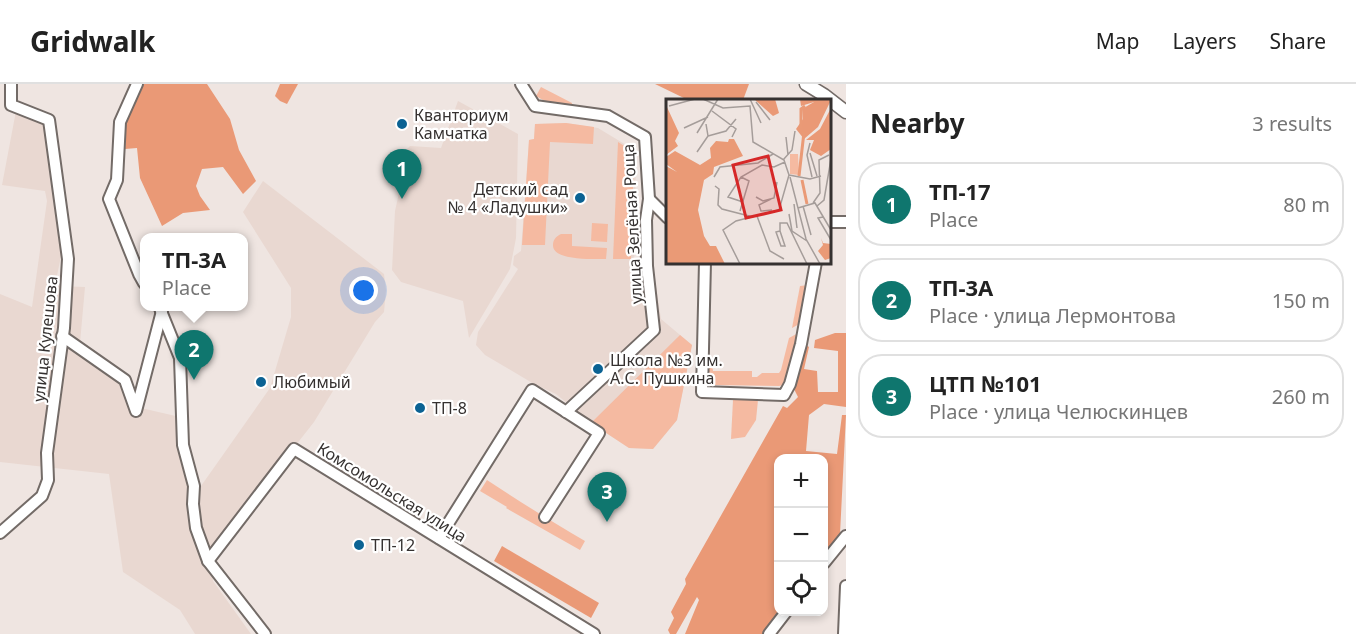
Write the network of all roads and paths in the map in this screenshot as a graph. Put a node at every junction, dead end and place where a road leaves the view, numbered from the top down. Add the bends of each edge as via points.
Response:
1 (11, 84) edge
2 (137, 84) edge
3 (521, 84) edge
4 (806, 84) edge
5 (829, 99) edge
6 (831, 100) edge
7 (846, 112) edge
8 (649, 200) junction
9 (666, 216) edge
10 (705, 264) edge
11 (816, 264) edge
12 (140, 276) edge
13 (161, 311) edge
14 (162, 311) edge
15 (62, 336) junction
16 (566, 412) junction
17 (545, 517) dead end
18 (0, 532) edge
19 (846, 536) edge
20 (439, 538) junction
21 (208, 561) junction
22 (825, 562) edge
23 (846, 586) edge
24 (783, 616) edge
25 (581, 631) edge
26 (265, 634) edge
27 (594, 634) edge
28 (769, 634) edge
29 (844, 634) edge

1 - 15 street, улица Кулешова via 11,105 49,120 68,259
2 - 12 street via 120,122 117,180 109,200
3 - 8 street, улица Зелёная Роща via 535,106 608,117 645,137
4 - 5 street
6 - 7 street
8 - 9 street
8 - 16 street, улица Зелёная Роща via 647,266 654,330
10 - 11 street via 702,392 784,394 801,344
13 - 15 street via 136,411 125,380
14 - 21 street via 180,358 183,445 194,486 196,528
15 - 18 street, улица Кулешова via 47,453 48,480 42,496
16 - 17 street via 599,433
16 - 20 street via 532,390
19 - 22 street
20 - 21 street, Комсомольская улица via 294,449
20 - 25 street, Комсомольская улица
21 - 26 street
23 - 29 street
24 - 28 street
25 - 27 street, Комсомольская улица

